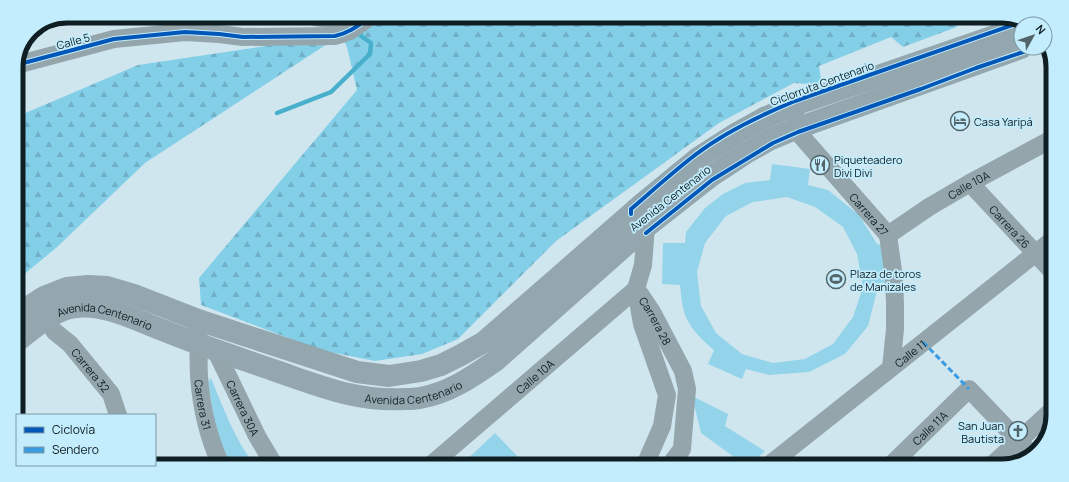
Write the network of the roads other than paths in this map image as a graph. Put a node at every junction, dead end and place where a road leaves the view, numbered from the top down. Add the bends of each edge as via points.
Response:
1 (336, 23) edge
2 (362, 23) edge
3 (1013, 30) edge
4 (350, 31) junction
5 (1013, 51) edge
6 (23, 64) edge
7 (797, 104) junction
8 (795, 129) junction
9 (1046, 142) edge
10 (970, 183) junction
11 (642, 204) junction
12 (646, 227) junction
13 (888, 235) junction
14 (1046, 244) edge
15 (1035, 254) junction
16 (1046, 265) edge
17 (107, 287) junction
18 (636, 289) junction
19 (101, 309) junction
20 (23, 311) edge
21 (198, 320) junction
22 (54, 331) dead end
23 (23, 337) edge
24 (208, 348) junction
25 (891, 368) junction
26 (118, 414) edge
27 (1046, 416) edge
28 (1018, 441) junction
29 (1028, 451) edge
30 (218, 459) edge
31 (271, 459) edge
32 (438, 459) edge
33 (647, 459) edge
34 (674, 459) edge
35 (776, 459) edge
36 (897, 459) edge
37 (999, 459) edge

1 - 4 street
2 - 4 street, Calle 5
3 - 7 main road, Avenida Centenario
4 - 6 street, Calle 5 via 335,36 276,37 169,33 114,39
5 - 8 main road, Avenida Centenario
7 - 8 street
7 - 11 main road, Avenida Centenario via 764,118 718,145
8 - 12 main road, Avenida Centenario via 746,153
8 - 13 street, Carrera 27
9 - 10 street, Calle 10A
10 - 13 street, Calle 10A
10 - 15 street, Carrera 26
11 - 12 street
11 - 21 main road, Avenida Centenario via 484,342 440,365 421,371 389,376 357,372
12 - 18 street via 643,265
12 - 24 main road, Avenida Centenario via 495,361 471,378 442,392 420,398 361,398
13 - 25 street, Carrera 27 via 895,304
14 - 15 street, Calle 11
15 - 16 street, Carrera 26
15 - 25 street, Calle 11
17 - 19 main road
17 - 20 main road, Avenida Centenario via 67,288 44,297
17 - 21 main road, Avenida Centenario
18 - 32 street, Calle 10A
18 - 33 street, Carrera 28 via 642,324 667,394 662,426
18 - 34 street, Carrera 28 via 652,312 683,371 687,389 682,449
19 - 23 main road, Avenida Centenario via 75,307 60,311
19 - 24 main road, Avenida Centenario via 110,310
21 - 24 street, Carrera 30A
22 - 26 street, Carrera 32 via 70,344 111,394
24 - 30 street, Carrera 31 via 199,375 205,419
24 - 31 street, Carrera 30A
25 - 35 street, Calle 11
27 - 28 street
28 - 29 street
28 - 36 street, Calle 11A via 969,389
28 - 37 street

